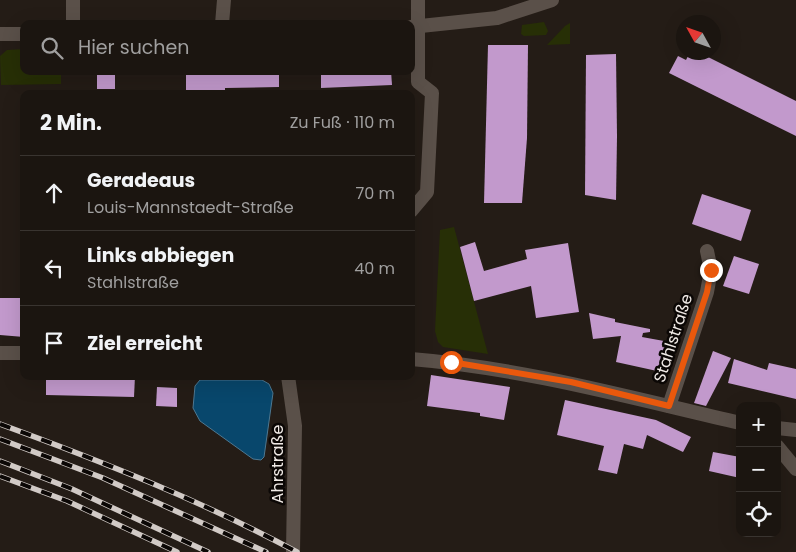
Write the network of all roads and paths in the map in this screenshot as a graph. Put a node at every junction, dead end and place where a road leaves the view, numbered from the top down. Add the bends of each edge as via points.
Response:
1 (73, 0) edge
2 (224, 0) edge
3 (418, 0) edge
4 (552, 0) edge
5 (73, 20) edge
6 (222, 20) edge
7 (415, 26) edge
8 (0, 34) edge
9 (20, 34) edge
10 (415, 206) edge
11 (707, 251) dead end
12 (0, 353) edge
13 (20, 353) edge
14 (415, 359) edge
15 (289, 380) edge
16 (669, 406) junction
17 (736, 422) edge
18 (781, 428) edge
19 (796, 430) edge
20 (778, 447) edge
21 (796, 469) edge
22 (294, 552) edge

1 - 5 street
2 - 6 street
3 - 7 street
4 - 7 street via 496,18
7 - 10 street via 418,82 432,93 427,192
8 - 9 street
11 - 16 street, Stahlstraße via 711,270 707,292
12 - 13 street
14 - 16 street via 483,366
15 - 22 street, Ahrstraße via 295,426
16 - 17 street
18 - 19 street
20 - 21 street

